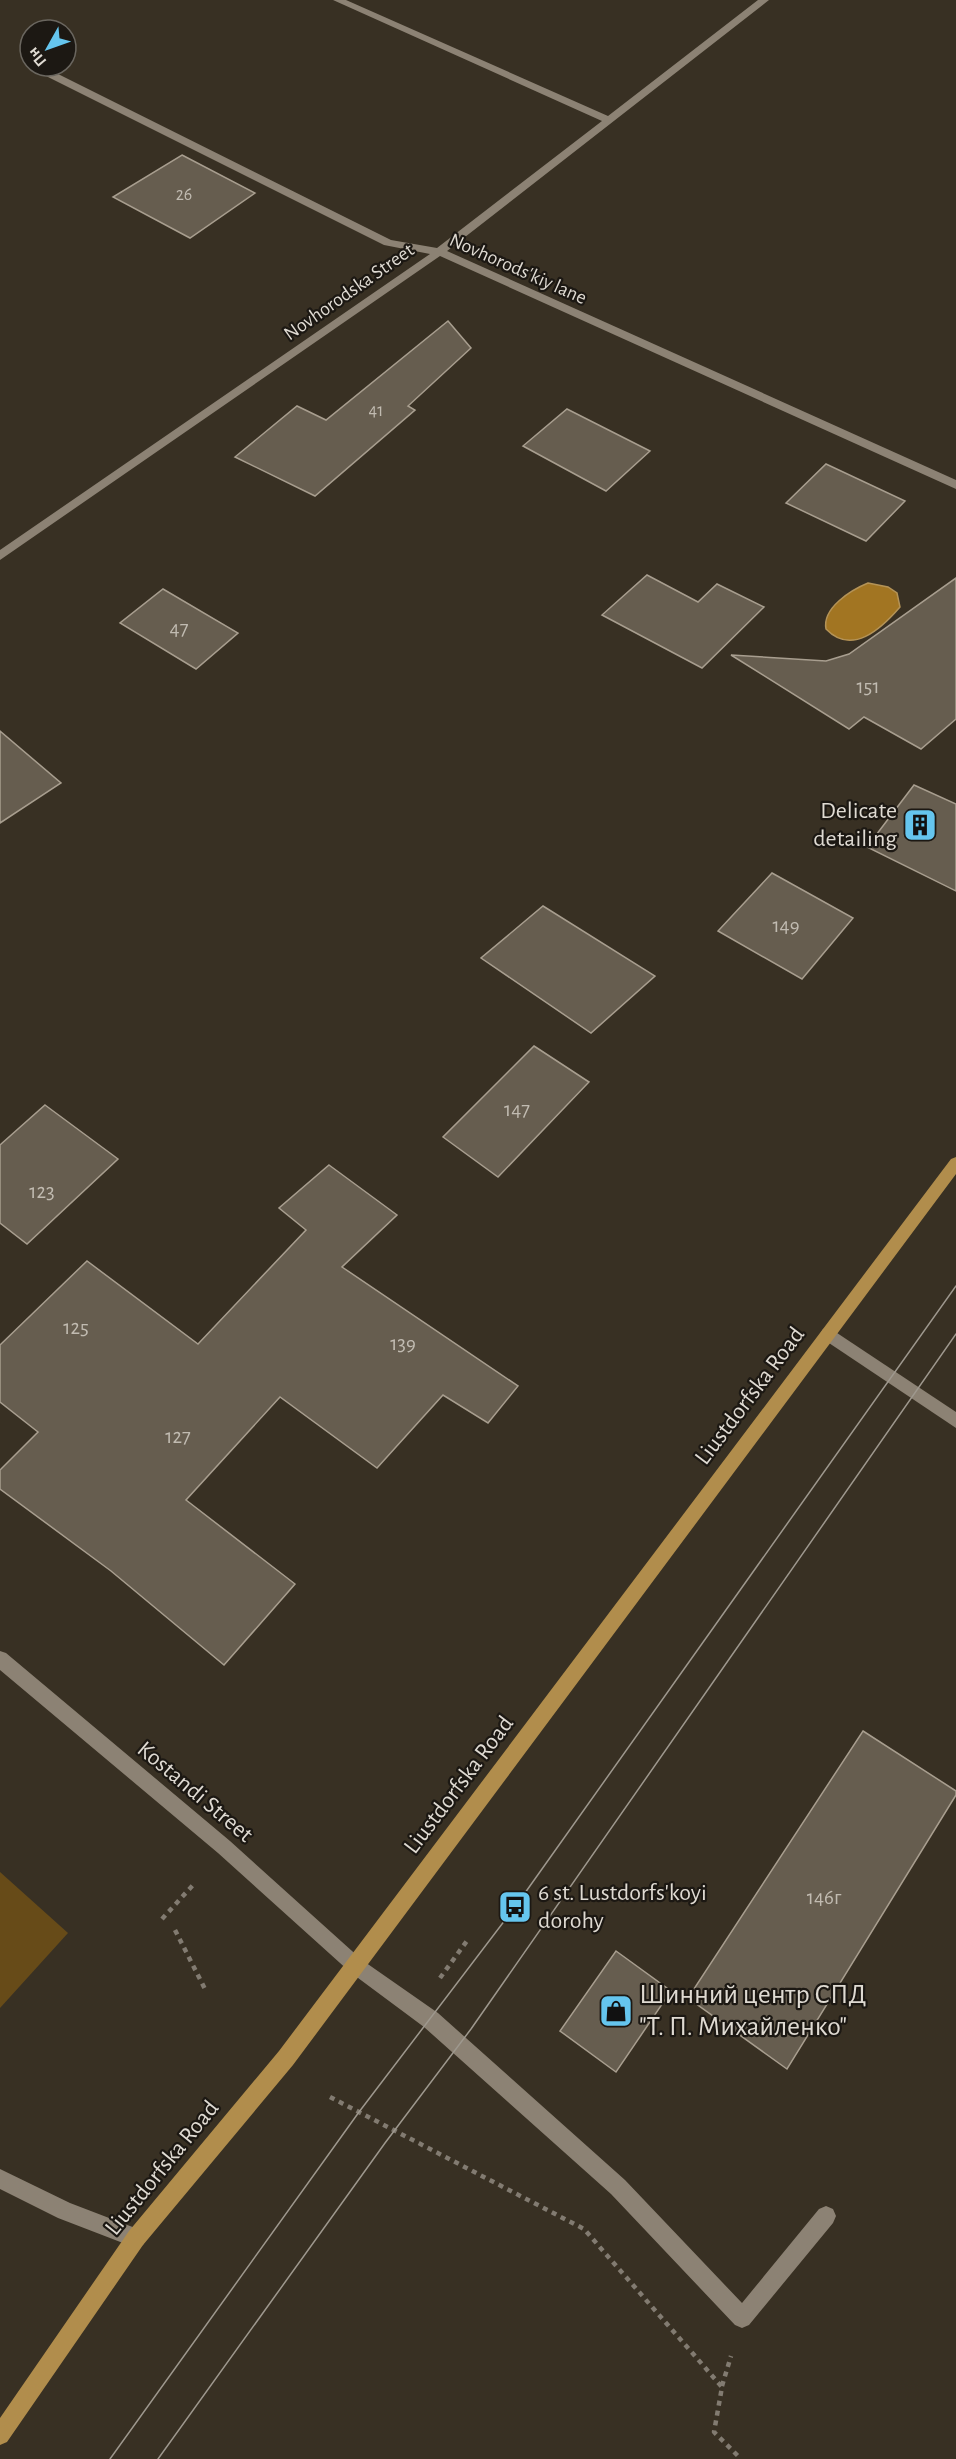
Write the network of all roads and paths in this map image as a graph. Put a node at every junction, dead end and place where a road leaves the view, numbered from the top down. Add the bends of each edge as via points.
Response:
1 (338, 0) edge
2 (764, 0) edge
3 (60, 78) edge
4 (610, 121) junction
5 (439, 252) junction
6 (956, 485) edge
7 (0, 556) edge
8 (956, 1163) edge
9 (828, 1334) junction
10 (956, 1421) edge
11 (0, 1659) edge
12 (193, 1885) dead end
13 (162, 1919) dead end
14 (175, 1930) dead end
15 (356, 1966) junction
16 (206, 1991) dead end
17 (330, 2097) dead end
18 (0, 2179) edge
19 (826, 2216) dead end
20 (136, 2238) junction
21 (0, 2435) edge
22 (741, 2459) edge

1 - 4 street
2 - 4 street, Novhorodska Street
3 - 5 street, Novhorods'kiy lane via 388,243
4 - 5 street, Novhorodska Street
5 - 6 street, Novhorods'kiy lane
5 - 7 street, Novhorodska Street
8 - 9 main road, Liustdorfska Road
9 - 10 street
9 - 15 main road, Liustdorfska Road
11 - 15 street, Kostandi Street via 208,1834
12 - 13 path
14 - 16 path
15 - 19 street, Kostandi Street via 431,2020 618,2187 742,2318
15 - 20 main road, Liustdorfska Road via 286,2058
17 - 22 path via 584,2229 722,2387 714,2432
18 - 20 street via 65,2211
20 - 21 main road, Liustdorfska Road

